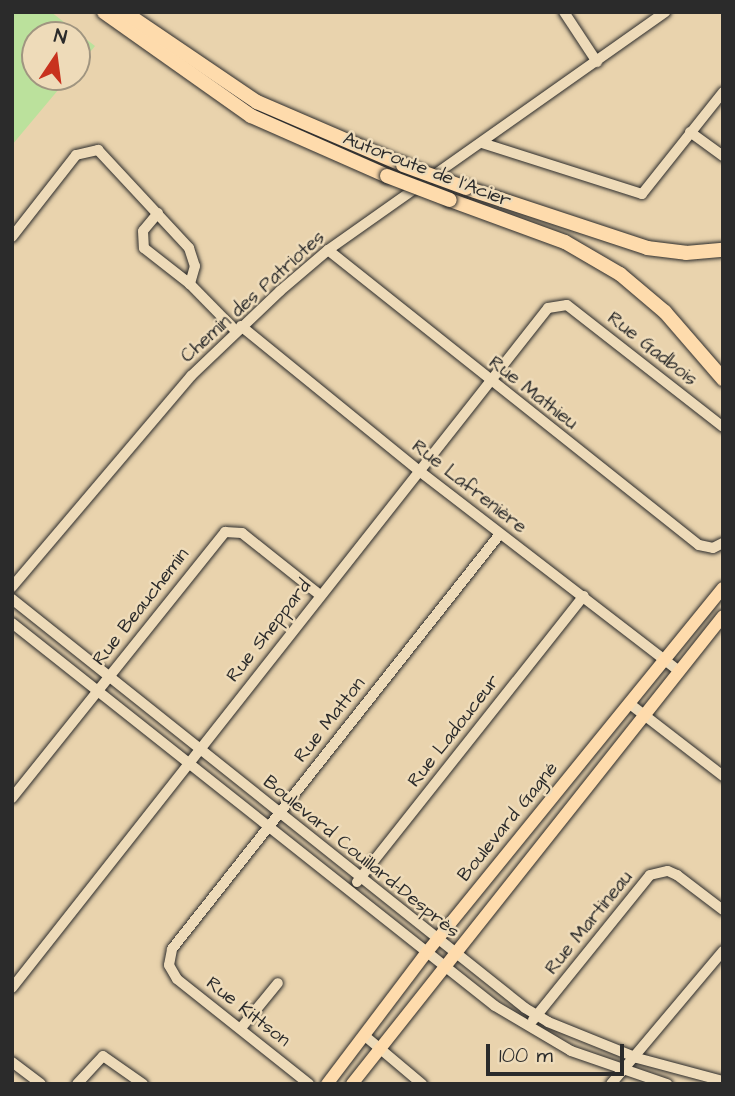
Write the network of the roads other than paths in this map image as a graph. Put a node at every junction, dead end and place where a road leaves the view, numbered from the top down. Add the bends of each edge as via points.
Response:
1 (104, 12) edge
2 (124, 12) edge
3 (564, 12) edge
4 (666, 12) edge
5 (150, 40) junction
6 (597, 62) junction
7 (723, 92) edge
8 (690, 132) junction
9 (482, 143) junction
10 (723, 156) edge
11 (158, 213) junction
12 (12, 237) edge
13 (328, 250) junction
14 (723, 250) edge
15 (190, 284) junction
16 (559, 303) joint
17 (239, 329) junction
18 (723, 379) edge
19 (489, 381) junction
20 (723, 427) edge
21 (418, 470) junction
22 (500, 534) junction
23 (723, 543) edge
24 (12, 587) edge
25 (723, 587) edge
26 (320, 595) junction
27 (584, 596) junction
28 (12, 599) edge
29 (723, 616) edge
30 (12, 623) edge
31 (666, 660) junction
32 (679, 671) junction
33 (108, 677) junction
34 (96, 690) junction
35 (631, 704) junction
36 (644, 715) junction
37 (199, 749) junction
38 (187, 763) junction
39 (723, 776) edge
40 (12, 798) edge
41 (279, 814) junction
42 (269, 826) junction
43 (361, 877) junction
44 (351, 889) junction
45 (723, 910) edge
46 (437, 940) junction
47 (723, 951) edge
48 (427, 952) junction
49 (454, 953) junction
50 (169, 965) joint
51 (444, 966) junction
52 (278, 983) dead end
53 (12, 988) edge
54 (537, 1015) junction
55 (241, 1028) junction
56 (527, 1028) junction
57 (365, 1036) junction
58 (379, 1049) junction
59 (637, 1058) junction
60 (12, 1062) edge
61 (622, 1071) junction
62 (723, 1081) edge
63 (41, 1084) edge
64 (77, 1084) edge
65 (143, 1084) edge
66 (309, 1084) edge
67 (327, 1084) edge
68 (352, 1084) edge
69 (422, 1084) edge
70 (611, 1084) edge
71 (667, 1084) edge

1 - 5 highway, Autoroute de l'Acier
2 - 5 highway, Autoroute de l'Acier
3 - 6 street
4 - 6 street, Chemin des Patriotes
5 - 14 highway, Autoroute de l'Acier, bridge via 277,112 403,165 647,248
5 - 18 highway, Autoroute de l'Acier, bridge via 271,127 565,242 607,265 665,312
6 - 9 street, Chemin des Patriotes
7 - 8 street
8 - 9 street via 642,194
8 - 10 street
9 - 13 street, Chemin des Patriotes
11 - 12 street via 107,154 90,149 76,155
11 - 15 street via 194,256
11 - 15 street, Rue Lafrenière via 143,231 144,248
13 - 17 street, Chemin des Patriotes
13 - 19 street, Rue Mathieu
15 - 17 street, Rue Lafrenière
16 - 19 street, Rue Sheppard via 548,308
16 - 20 street, Rue Gadbois
17 - 21 street, Rue Lafrenière
17 - 24 street, Chemin des Patriotes via 182,386
19 - 21 street, Rue Sheppard
19 - 23 street, Rue Mathieu via 699,545 713,548
21 - 22 street, Rue Lafrenière
21 - 26 street, Rue Sheppard
22 - 27 street, Rue Lafrenière
22 - 41 street, Rue Matton
25 - 31 main road, Boulevard Gagné
26 - 33 street, Rue Beauchemin via 242,533 225,531
26 - 37 street, Rue Sheppard
27 - 31 street, Rue Lafrenière
27 - 43 street, Rue Ladouceur
28 - 33 street, Boulevard Couillard-Desprès
29 - 32 main road, Boulevard Gagné
30 - 34 street, Boulevard Couillard-Desprès
31 - 32 street, Rue Lafrenière
31 - 35 main road, Boulevard Gagné
32 - 36 main road, Boulevard Gagné
33 - 34 street, Rue Beauchemin
33 - 37 street, Boulevard Couillard-Desprès
34 - 38 street, Boulevard Couillard-Desprès
34 - 40 street, Rue Beauchemin
35 - 36 street
35 - 46 main road, Boulevard Gagné
36 - 39 street
36 - 49 main road, Boulevard Gagné
37 - 38 street, Rue Sheppard
37 - 41 street, Boulevard Couillard-Desprès
38 - 42 street, Boulevard Couillard-Desprès
38 - 53 street, Rue Sheppard
41 - 42 street, Rue Matton
41 - 43 street, Boulevard Couillard-Desprès
42 - 44 street, Boulevard Couillard-Desprès
42 - 50 street, Rue Matton via 172,949
43 - 44 street, Rue Ladouceur
43 - 46 street, Boulevard Couillard-Desprès
44 - 48 street, Boulevard Couillard-Desprès
45 - 54 street, Rue Martineau via 677,875 668,871 650,875
46 - 48 main road, Boulevard Gagné
46 - 49 street, Boulevard Couillard-Desprès
47 - 59 street
48 - 51 street, Boulevard Couillard-Desprès
48 - 57 main road, Boulevard Gagné
49 - 51 main road, Boulevard Gagné
49 - 54 street, Boulevard Couillard-Desprès
50 - 55 street, Rue Kittson via 177,979
51 - 56 street, Boulevard Couillard-Desprès
51 - 58 main road, Boulevard Gagné
52 - 55 street
54 - 56 street, Rue Martineau
54 - 59 street, Boulevard Couillard-Desprès
55 - 66 street, Rue Kittson
56 - 61 street, Boulevard Couillard-Desprès
57 - 58 street
57 - 67 main road, Boulevard Gagné
58 - 68 main road, Boulevard Gagné
58 - 69 street
59 - 61 street
59 - 62 street, Boulevard Couillard-Desprès
60 - 63 street
61 - 70 street
61 - 71 street, Boulevard Couillard-Desprès
64 - 65 street via 103,1056

